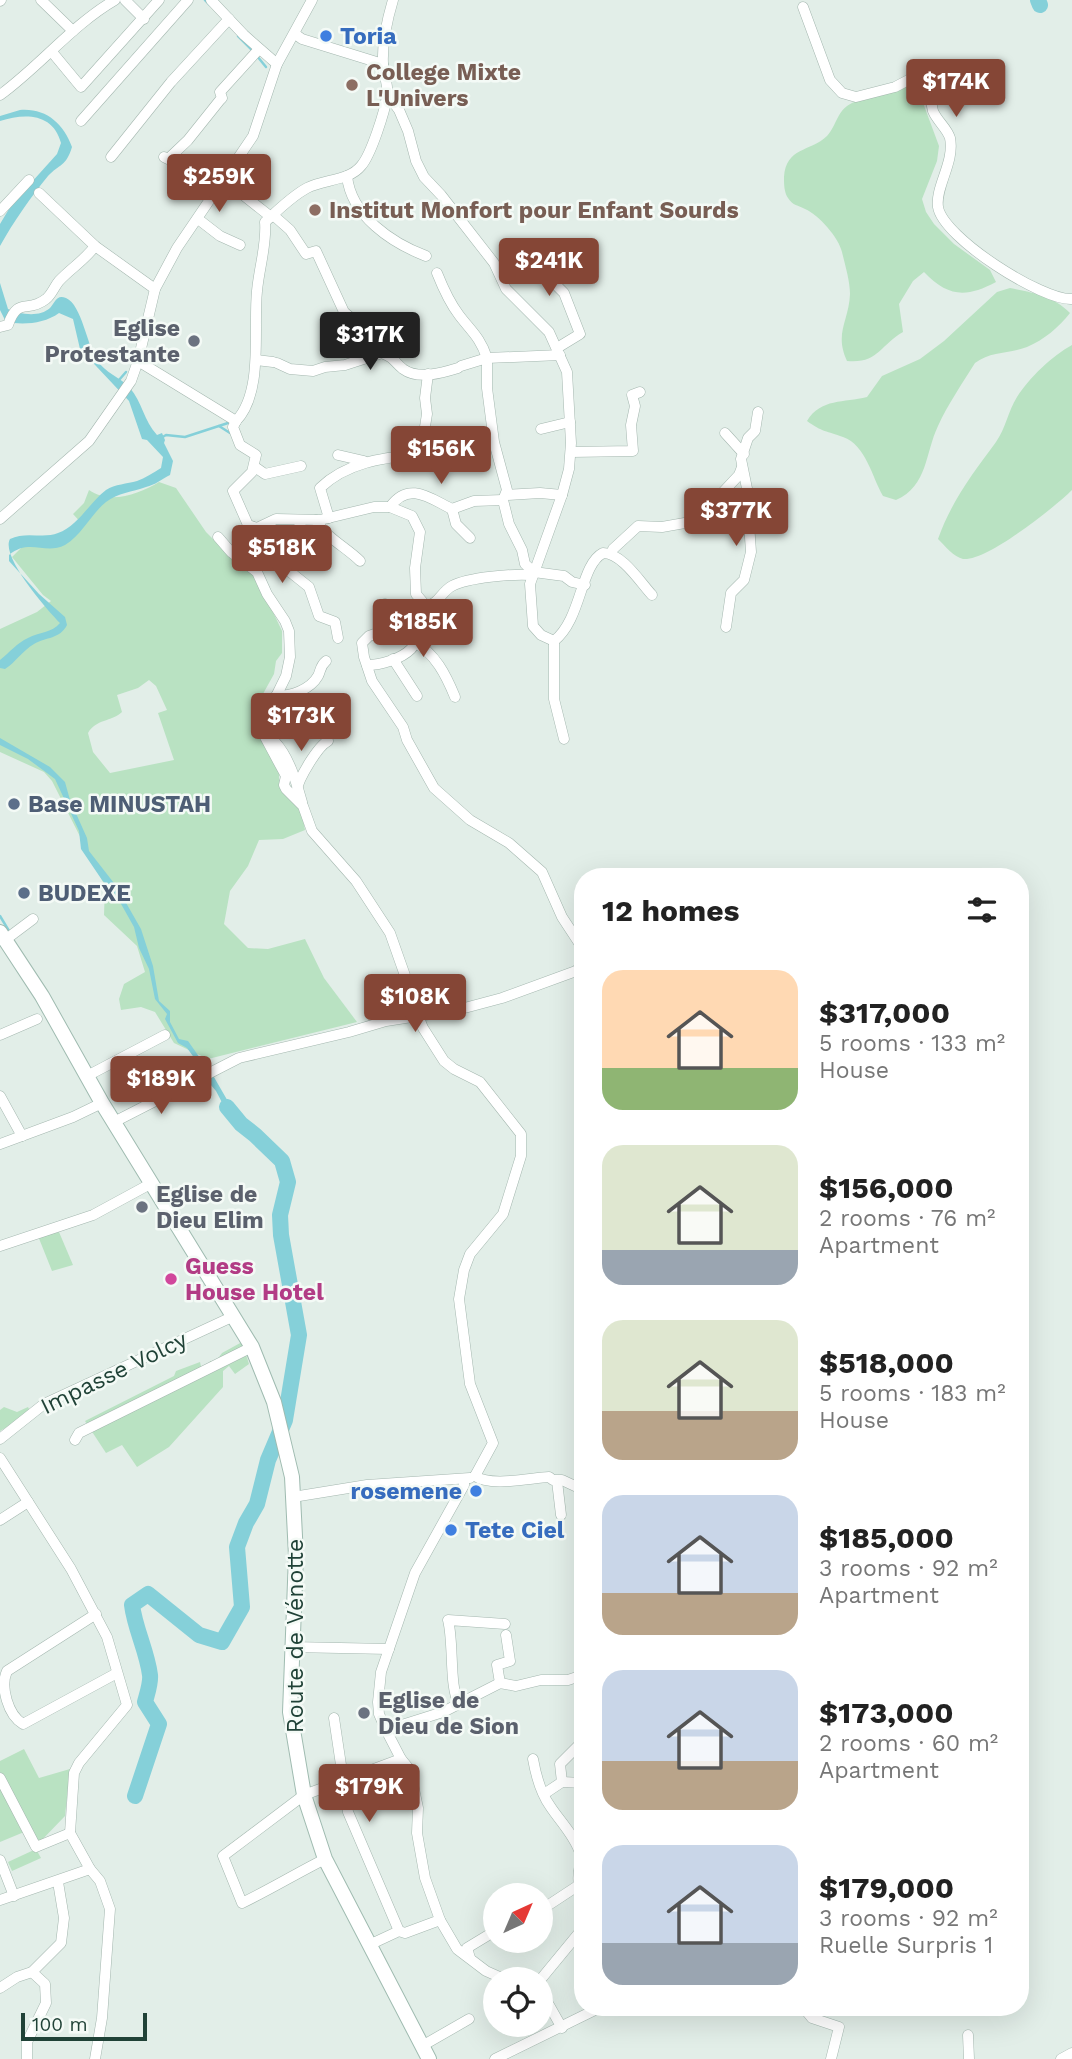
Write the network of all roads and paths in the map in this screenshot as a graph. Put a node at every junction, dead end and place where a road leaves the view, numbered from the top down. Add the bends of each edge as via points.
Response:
1 (40, 0) edge
2 (114, 0) edge
3 (125, 0) edge
4 (159, 0) edge
5 (188, 0) edge
6 (211, 0) edge
7 (312, 0) edge
8 (393, 0) edge
9 (803, 7) dead end
10 (144, 19) junction
11 (227, 21) junction
12 (73, 31) junction
13 (295, 34) junction
14 (52, 52) junction
15 (256, 52) junction
16 (277, 64) junction
17 (383, 64) junction
18 (0, 95) edge
19 (388, 95) junction
20 (81, 121) dead end
21 (111, 157) dead end
22 (164, 157) dead end
23 (347, 176) junction
24 (223, 179) junction
25 (29, 180) dead end
26 (39, 193) dead end
27 (0, 211) edge
28 (272, 216) junction
29 (198, 219) junction
30 (240, 245) dead end
31 (95, 246) junction
32 (426, 256) dead end
33 (536, 260) dead end
34 (437, 273) dead end
35 (155, 289) junction
36 (1072, 299) edge
37 (0, 327) edge
38 (368, 338) dead end
39 (559, 351) junction
40 (487, 358) junction
41 (256, 360) junction
42 (138, 361) junction
43 (428, 374) junction
44 (640, 392) dead end
45 (758, 412) dead end
46 (236, 421) junction
47 (570, 422) junction
48 (541, 429) dead end
49 (424, 433) dead end
50 (725, 433) dead end
51 (570, 452) junction
52 (418, 454) dead end
53 (744, 454) junction
54 (338, 455) dead end
55 (364, 461) junction
56 (300, 466) dead end
57 (255, 467) junction
58 (742, 467) junction
59 (562, 495) junction
60 (504, 498) junction
61 (390, 507) junction
62 (452, 509) junction
63 (329, 517) junction
64 (0, 519) edge
65 (298, 520) junction
66 (316, 520) junction
67 (218, 537) dead end
68 (470, 538) dead end
69 (611, 554) junction
70 (360, 561) dead end
71 (532, 574) junction
72 (584, 585) junction
73 (652, 595) dead end
74 (385, 604) dead end
75 (425, 606) junction
76 (726, 627) dead end
77 (338, 638) dead end
78 (554, 641) junction
79 (414, 642) junction
80 (393, 659) junction
81 (326, 661) dead end
82 (368, 666) junction
83 (276, 696) junction
84 (417, 696) dead end
85 (455, 697) dead end
86 (262, 725) junction
87 (564, 739) dead end
88 (328, 741) dead end
89 (297, 791) junction
90 (303, 806) junction
91 (33, 919) dead end
92 (574, 935) edge
93 (2, 936) edge
94 (574, 972) edge
95 (420, 1018) junction
96 (37, 1019) dead end
97 (0, 1035) edge
98 (165, 1035) dead end
99 (87, 1076) junction
100 (0, 1096) edge
101 (102, 1103) junction
102 (114, 1122) junction
103 (22, 1136) junction
104 (0, 1144) edge
105 (152, 1182) junction
106 (0, 1246) edge
107 (234, 1316) junction
108 (252, 1347) junction
109 (0, 1439) edge
110 (75, 1440) dead end
111 (0, 1458) edge
112 (469, 1478) junction
113 (556, 1481) junction
114 (574, 1486) edge
115 (293, 1497) junction
116 (28, 1502) junction
117 (561, 1516) dead end
118 (0, 1520) edge
119 (96, 1614) junction
120 (505, 1623) dead end
121 (506, 1635) dead end
122 (291, 1647) junction
123 (389, 1649) junction
124 (117, 1673) junction
125 (574, 1676) edge
126 (500, 1683) junction
127 (459, 1704) junction
128 (334, 1718) dead end
129 (386, 1730) junction
130 (574, 1750) edge
131 (401, 1759) junction
132 (533, 1759) dead end
133 (0, 1778) edge
134 (562, 1782) junction
135 (342, 1783) junction
136 (574, 1783) edge
137 (544, 1794) junction
138 (304, 1795) junction
139 (70, 1833) junction
140 (574, 1836) edge
141 (325, 1859) junction
142 (0, 1860) edge
143 (90, 1869) junction
144 (58, 1882) junction
145 (574, 1888) edge
146 (14, 1896) junction
147 (0, 1900) edge
148 (553, 1902) edge
149 (440, 1920) junction
150 (399, 1931) junction
151 (483, 1938) edge
152 (574, 1939) edge
153 (369, 1945) junction
154 (470, 1958) junction
155 (551, 1967) edge
156 (483, 1969) edge
157 (32, 1972) junction
158 (0, 1988) edge
159 (553, 2012) edge
160 (578, 2016) edge
161 (810, 2016) edge
162 (470, 2019) dead end
163 (562, 2028) junction
164 (968, 2035) dead end
165 (426, 2052) edge
166 (1072, 2053) edge
167 (27, 2059) edge
168 (95, 2059) edge
169 (495, 2059) edge
170 (831, 2059) edge
171 (969, 2059) edge
172 (1061, 2059) edge

1 - 12 street
2 - 12 street
3 - 10 street
4 - 10 street
5 - 20 street
6 - 11 street
7 - 13 street
8 - 17 street
9 - 36 street via 830,80 842,93 856,97 916,76 928,81 935,117 950,136 938,210 981,257 1044,291
10 - 14 street via 81,87
11 - 15 street
11 - 21 street
12 - 14 street
13 - 16 street
13 - 17 street
14 - 18 street
15 - 16 street
15 - 22 street via 229,79 220,92 222,98 188,140 168,159
16 - 24 street via 253,136
17 - 19 street
19 - 23 street via 366,158
19 - 39 street via 399,110 424,177 494,263 506,289 544,325
23 - 28 street via 305,188
23 - 32 street via 351,192 370,221
24 - 28 street
24 - 29 street
25 - 27 street
26 - 31 street
28 - 38 street via 290,230 306,254 316,251 341,307
28 - 41 street via 265,222 258,276
29 - 30 street
29 - 35 street
31 - 35 street
31 - 37 street via 43,302 18,307 8,325
33 - 39 street via 564,293 580,334
34 - 40 street via 449,301 478,336
35 - 42 street
39 - 40 street
39 - 47 street via 567,372
40 - 43 street
40 - 60 street via 494,442 507,490
41 - 43 street via 313,371 382,352 405,370
41 - 46 street via 247,406
42 - 46 street
42 - 64 street via 131,381 89,441
43 - 49 street
44 - 51 street via 632,395 633,451
45 - 53 street via 758,424
46 - 57 street via 237,442 256,455
47 - 48 street
47 - 51 street
50 - 53 street
51 - 59 street
52 - 55 street
53 - 58 street
54 - 55 street
55 - 63 street via 320,488
56 - 57 street via 265,474
57 - 65 street via 233,491 248,525 257,528 276,519
58 - 69 street via 696,521 638,527
58 - 76 street via 752,513 748,530 751,552 744,580 731,593
59 - 60 street
59 - 71 street
60 - 62 street
60 - 71 street via 509,524
61 - 62 street via 402,496 425,493
61 - 63 street
61 - 75 street via 412,516 419,528 416,594
62 - 68 street via 456,524
63 - 66 street
65 - 66 street
65 - 77 street via 305,543 284,564 309,587 319,616 335,622
66 - 70 street via 329,537
67 - 83 street via 257,572 289,631 290,657
69 - 72 street via 596,556
69 - 73 street
71 - 72 street via 564,576
71 - 75 street via 460,583
71 - 78 street via 533,626
72 - 78 street via 570,622
74 - 82 street via 389,629 362,643
75 - 79 street
78 - 87 street via 554,699
79 - 80 street
79 - 85 street via 441,668
80 - 82 street
80 - 84 street
81 - 83 street via 312,683 295,693
82 - 92 street via 377,691 403,727 435,788 470,820 509,843 542,872
83 - 86 street
86 - 89 street via 282,747
86 - 90 street via 286,776 286,789
88 - 89 street via 301,777
89 - 90 street
90 - 95 street via 312,831 356,881 390,933
91 - 93 street
93 - 99 street, Route de Vénotte
94 - 95 street via 502,998
95 - 102 street via 386,1021 239,1058
95 - 112 street via 444,1061 480,1082 522,1140 503,1214 470,1254 459,1299 470,1384 493,1443
96 - 97 street
98 - 99 street
99 - 101 street, Route de Vénotte
100 - 103 street
101 - 102 street, Route de Vénotte
101 - 103 street
102 - 105 street, Route de Vénotte
103 - 104 street
105 - 106 street via 93,1215
105 - 107 street, Route de Vénotte
107 - 108 street, Route de Vénotte
107 - 109 street, Impasse Volcy via 44,1404
108 - 110 street via 79,1433
108 - 115 street, Route de Vénotte via 274,1402
111 - 116 street
112 - 113 street via 512,1481 549,1477
112 - 115 street via 367,1485
112 - 123 street via 419,1564
113 - 114 street
113 - 117 street
115 - 122 street, Route de Vénotte via 296,1556
116 - 118 street
116 - 119 street
119 - 124 street
119 - 124 street via 7,1671 9,1708 23,1724
120 - 127 street via 448,1620
121 - 126 street via 509,1661 496,1665
122 - 123 street
122 - 138 street, Route de Vénotte via 292,1729
123 - 129 street via 378,1702
124 - 139 street via 127,1705 74,1773
125 - 126 street via 516,1686
126 - 127 street
127 - 129 street
128 - 135 street
129 - 131 street
130 - 134 street via 560,1764
131 - 135 street
131 - 149 street via 415,1788 425,1878
132 - 137 street
133 - 139 street via 36,1847
134 - 136 street
134 - 137 street
135 - 138 street
135 - 150 street via 348,1812
137 - 140 street
138 - 141 street, Route de Vénotte
138 - 141 street via 223,1856 242,1903
139 - 143 street
141 - 153 street, Route de Vénotte
142 - 146 street
143 - 144 street
143 - 168 street via 100,1881 110,1909
144 - 146 street
144 - 157 street via 64,1918 61,1943
145 - 148 street
146 - 147 street
149 - 150 street
149 - 154 street via 457,1949
150 - 153 street
151 - 154 street via 467,1948
152 - 155 street
153 - 165 street, Route de Vénotte
154 - 156 street
157 - 158 street
157 - 167 street via 44,1984 46,2003 27,2042
159 - 163 street
160 - 163 street
161 - 170 street via 839,2027
162 - 165 street
163 - 169 street
164 - 171 street
166 - 172 street

